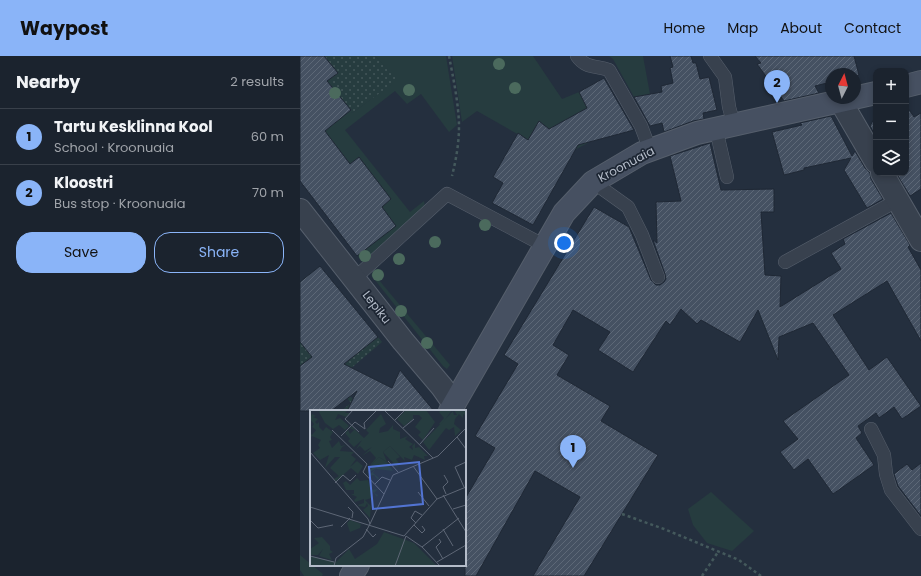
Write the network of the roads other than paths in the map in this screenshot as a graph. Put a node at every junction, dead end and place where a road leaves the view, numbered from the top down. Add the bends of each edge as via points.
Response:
1 (577, 56) edge
2 (710, 56) edge
3 (921, 82) edge
4 (909, 85) edge
5 (873, 94) edge
6 (861, 97) edge
7 (832, 104) edge
8 (842, 104) edge
9 (725, 127) junction
10 (650, 150) junction
11 (873, 157) edge
12 (884, 176) edge
13 (727, 178) dead end
14 (593, 182) junction
15 (898, 200) junction
16 (300, 210) edge
17 (921, 240) edge
18 (545, 246) junction
19 (784, 262) dead end
20 (658, 277) dead end
21 (354, 279) junction
22 (452, 408) edge
23 (871, 429) dead end
24 (921, 529) edge
25 (357, 566) edge
26 (351, 576) edge

1 - 10 lane via 588,66 609,70 641,126
2 - 9 lane via 725,77 729,107
3 - 4 main road
5 - 6 main road, Kroonuaia
7 - 9 main road, Kroonuaia
8 - 11 street
9 - 10 main road, Kroonuaia via 697,133
9 - 13 lane
10 - 14 main road, Kroonuaia
12 - 15 street
14 - 18 main road, Kroonuaia via 564,213
14 - 20 lane via 628,207
15 - 17 street
15 - 19 lane
16 - 21 street, Lepiku
18 - 21 lane via 448,194
18 - 22 main road, Kroonuaia
21 - 22 street, Lepiku via 442,386
23 - 24 lane via 884,455 891,490
25 - 26 main road

